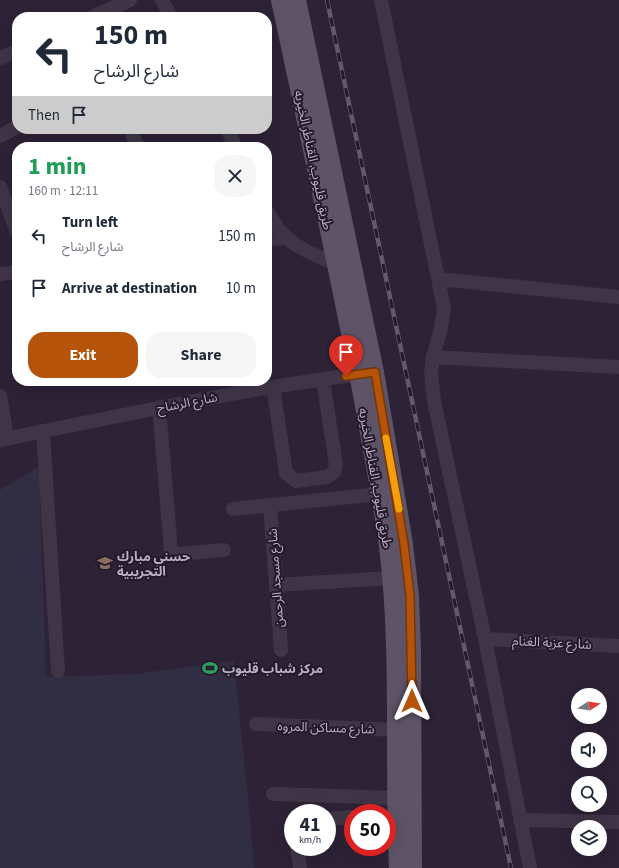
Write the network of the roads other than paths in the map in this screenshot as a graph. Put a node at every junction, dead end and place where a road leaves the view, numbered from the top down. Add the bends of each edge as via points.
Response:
1 (130, 0) edge
2 (162, 0) edge
3 (280, 0) edge
4 (297, 0) edge
5 (381, 0) edge
6 (103, 12) edge
7 (168, 12) edge
8 (12, 53) edge
9 (0, 58) edge
10 (12, 130) edge
11 (0, 136) edge
12 (2, 196) edge
13 (272, 219) edge
14 (12, 220) edge
15 (284, 238) junction
16 (272, 239) edge
17 (337, 265) junction
18 (12, 273) edge
19 (0, 274) edge
20 (439, 279) junction
21 (619, 298) edge
22 (433, 357) junction
23 (619, 367) edge
24 (367, 373) junction
25 (323, 380) junction
26 (273, 387) junction
27 (0, 396) edge
28 (159, 407) junction
29 (43, 431) junction
30 (4, 439) edge
31 (380, 494) junction
32 (270, 506) junction
33 (233, 509) dead end
34 (224, 550) dead end
35 (391, 578) junction
36 (276, 585) junction
37 (486, 639) junction
38 (619, 646) edge
39 (280, 650) dead end
40 (58, 671) dead end
41 (256, 724) dead end
42 (396, 730) junction
43 (273, 794) dead end
44 (359, 804) edge
45 (394, 804) edge
46 (520, 820) junction
47 (619, 822) edge
48 (396, 838) edge
49 (298, 856) edge
50 (300, 868) edge
51 (398, 868) edge
52 (413, 868) edge
53 (530, 868) edge

1 - 6 street
2 - 7 street
3 - 17 main road, طريق قليوب, القناطر الخيريه
4 - 24 main road, طريق قليوب, القناطر الخيريه
5 - 20 street
8 - 9 street
10 - 11 street
12 - 14 street
13 - 15 street
15 - 16 street
15 - 17 street
17 - 24 main road, طريق قليوب, القناطر الخيريه
18 - 19 street
20 - 21 street
20 - 22 street via 444,308
22 - 23 street
22 - 37 street via 434,401
24 - 25 street, شارع الرشاح
24 - 31 main road, طريق قليوب, القناطر الخيريه
24 - 52 main road, طريق قليوب, القناطر الخيريه via 404,544 410,596
25 - 26 street, شارع الرشاح
25 - 26 street via 336,466 334,472 327,477 296,481 286,473
26 - 28 street, شارع الرشاح
27 - 30 street
28 - 29 street, شارع الرشاح
28 - 34 street via 171,551 178,554
29 - 30 street, شارع الرشاح
29 - 40 street
31 - 32 street
31 - 35 main road, طريق قليوب, القناطر الخيريه
32 - 33 street
32 - 36 street, شارع مسجد الرحمن
35 - 36 street
35 - 42 main road, طريق قليوب, القناطر الخيريه via 396,650
36 - 39 street, شارع مسجد الرحمن
37 - 38 street, شارع عزبة الغنام
37 - 46 street
41 - 42 street, شارع مساكن المروه
42 - 45 main road, طريق قليوب, القناطر الخيريه
43 - 44 street
46 - 47 street
46 - 53 street
48 - 51 main road, طريق قليوب, القناطر الخيريه
49 - 50 street

